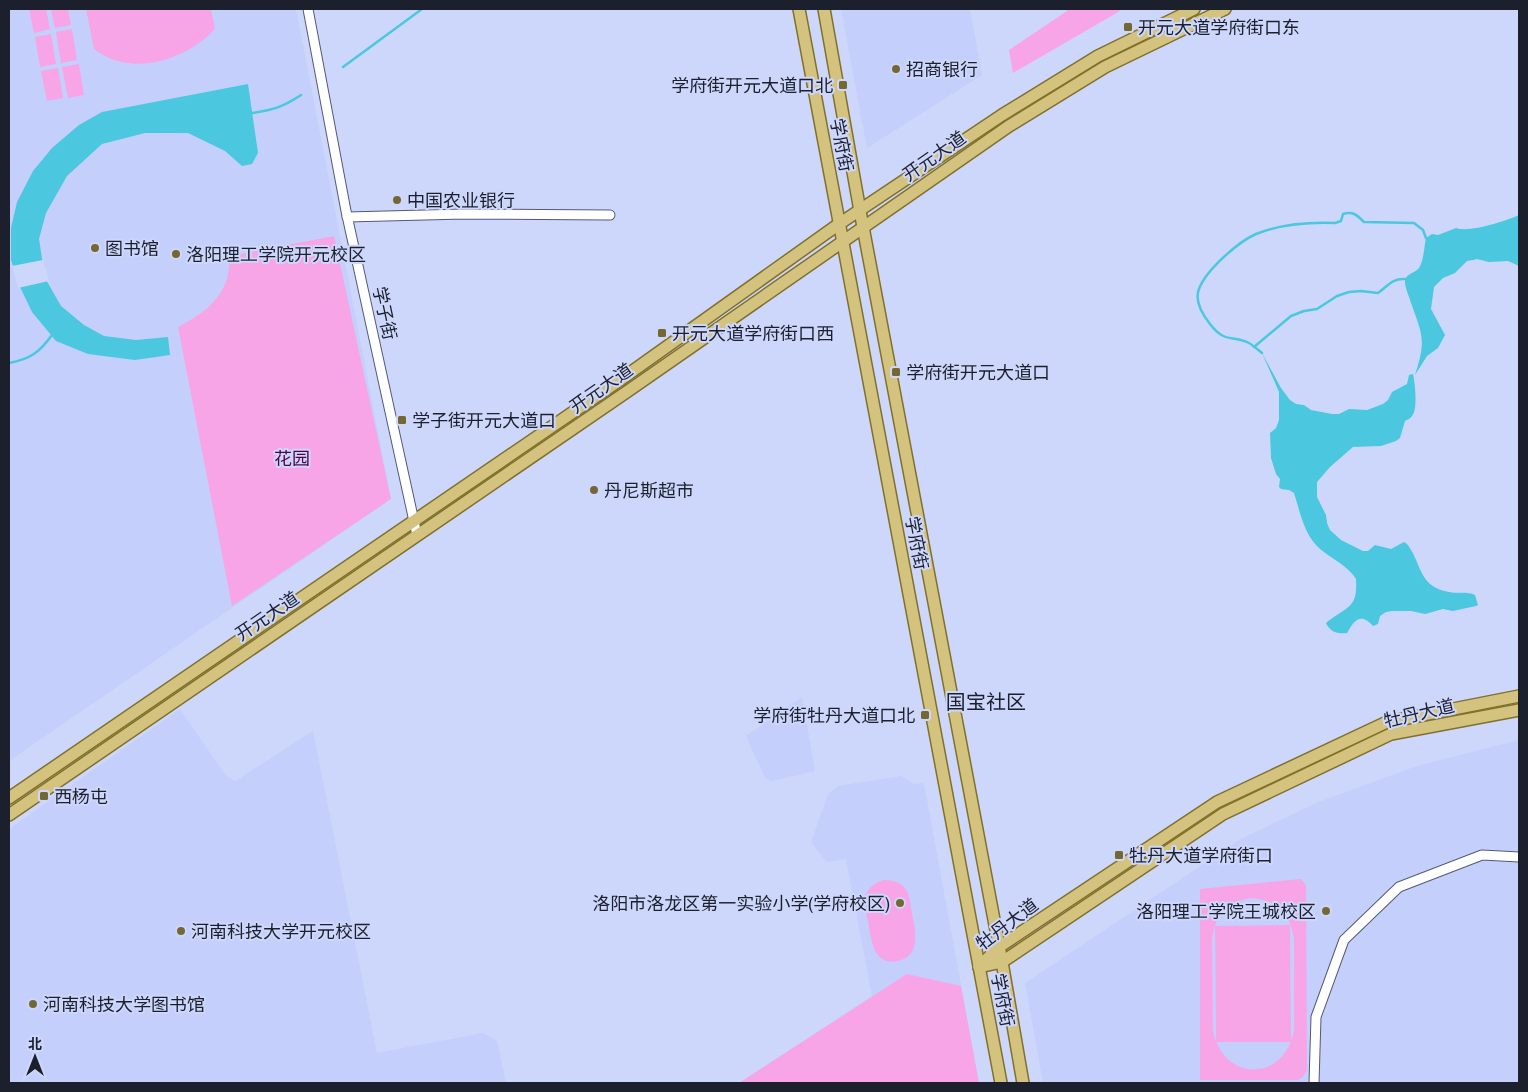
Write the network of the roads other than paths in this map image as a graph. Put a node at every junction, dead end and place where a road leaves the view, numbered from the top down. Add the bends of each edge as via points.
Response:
1 (310, 9) edge
2 (799, 9) edge
3 (824, 9) edge
4 (1194, 9) edge
5 (1225, 9) edge
6 (860, 211) junction
7 (610, 215) dead end
8 (349, 216) junction
9 (839, 224) junction
10 (863, 227) junction
11 (842, 241) junction
12 (414, 521) junction
13 (418, 535) junction
14 (1519, 696) edge
15 (1519, 710) edge
16 (9, 798) edge
17 (9, 815) edge
18 (1519, 857) edge
19 (999, 947) junction
20 (1002, 962) junction
21 (979, 967) junction
22 (1001, 1083) edge
23 (1022, 1083) edge
24 (1314, 1083) edge

1 - 8 street, 学子街
2 - 9 main road, 学府街
3 - 6 main road, 学府街
4 - 6 main road, 开元大道 via 1098,56 1002,115
5 - 10 main road, 开元大道 via 1105,67 1009,126
6 - 9 main road, 开元大道
6 - 10 main road, 学府街
7 - 8 street
8 - 12 street, 学子街
9 - 11 main road, 学府街
9 - 12 main road, 开元大道
10 - 11 main road, 开元大道
10 - 19 main road, 学府街
11 - 13 main road, 开元大道
11 - 21 main road, 学府街
12 - 13 street, 学子街
12 - 16 main road, 开元大道
13 - 17 main road, 开元大道
14 - 19 main road, 牡丹大道 via 1386,722 1216,802
15 - 20 main road, 牡丹大道 via 1391,734 1223,814
18 - 24 street via 1482,855 1399,887 1344,940 1316,1018
19 - 20 main road, 学府街
19 - 21 main road, 牡丹大道
20 - 21 main road, 牡丹大道
20 - 23 main road, 学府街
21 - 22 main road, 学府街

